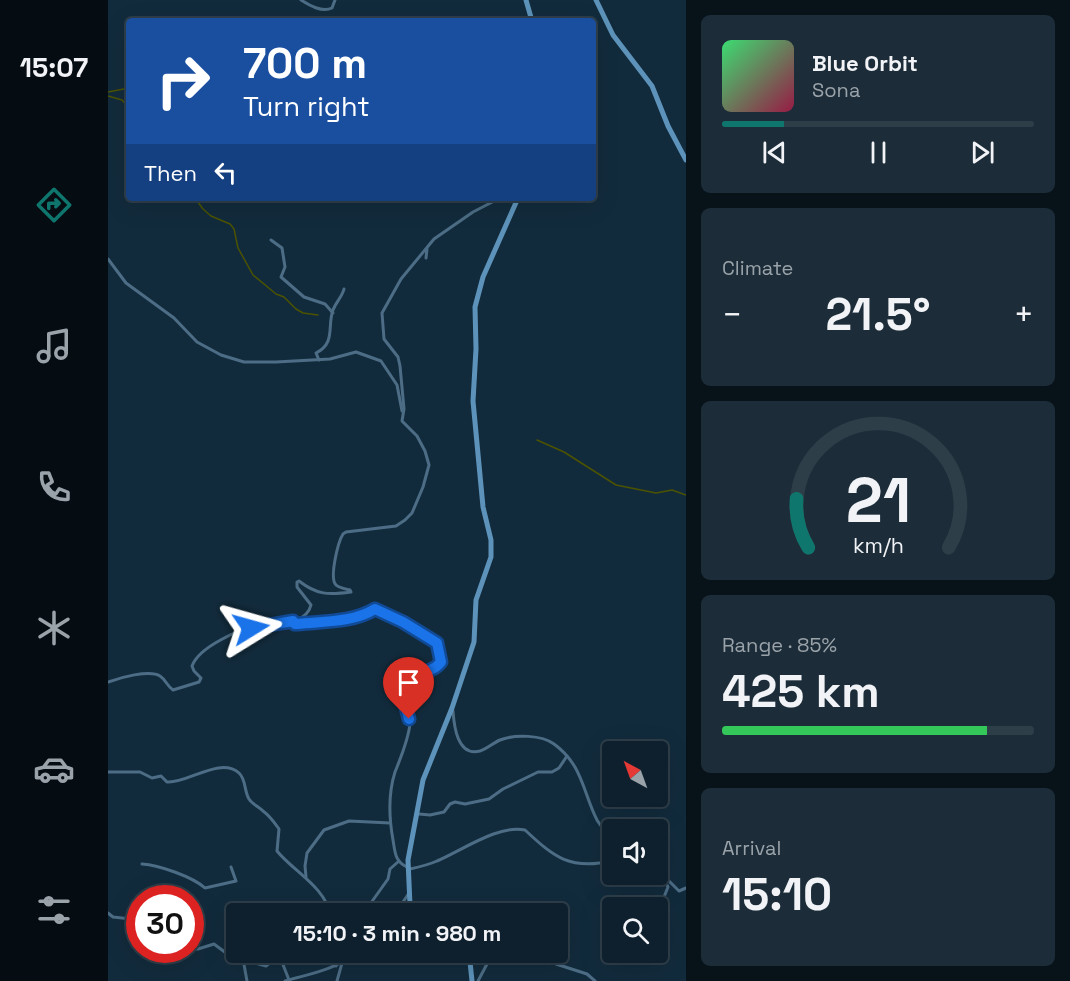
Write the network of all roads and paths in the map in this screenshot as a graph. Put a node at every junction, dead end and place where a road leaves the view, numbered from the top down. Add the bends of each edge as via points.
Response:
1 (301, 0) edge
2 (335, 0) edge
3 (526, 0) edge
4 (596, 0) edge
5 (531, 18) edge
6 (686, 160) edge
7 (494, 201) edge
8 (517, 201) edge
9 (271, 240) dead end
10 (427, 247) junction
11 (426, 258) dead end
12 (108, 259) edge
13 (344, 289) dead end
14 (333, 313) junction
15 (319, 360) junction
16 (402, 415) junction
17 (293, 621) junction
18 (108, 682) edge
19 (452, 708) junction
20 (567, 756) junction
21 (108, 772) edge
22 (419, 814) dead end
23 (390, 823) junction
24 (602, 826) edge
25 (399, 861) junction
26 (602, 863) edge
27 (142, 864) dead end
28 (231, 867) dead end
29 (408, 868) junction
30 (306, 879) junction
31 (668, 882) edge
32 (667, 885) edge
33 (686, 888) edge
34 (409, 892) junction
35 (664, 897) dead end
36 (325, 903) edge
37 (371, 903) edge
38 (402, 903) edge
39 (410, 903) edge
40 (108, 913) edge
41 (126, 918) edge
42 (204, 948) edge
43 (226, 953) edge
44 (244, 963) edge
45 (256, 963) edge
46 (271, 963) edge
47 (282, 963) edge
48 (335, 963) edge
49 (340, 963) edge
50 (342, 963) edge
51 (470, 963) edge
52 (488, 963) edge
53 (554, 963) edge
54 (336, 966) junction
55 (287, 980) edge
56 (247, 981) edge
57 (337, 981) edge
58 (472, 981) edge
59 (478, 981) edge
60 (595, 981) edge

1 - 2 street via 327,10
3 - 5 street
4 - 6 street via 613,35 652,86
7 - 10 street via 468,215
8 - 19 street via 483,278 475,307 473,401 483,507 492,552 476,600 474,642
9 - 14 street via 281,245 283,251 285,267 281,277 304,297 326,304
10 - 11 street
10 - 16 street via 401,279 381,318 384,339 400,366
12 - 15 street via 126,283 172,316 197,342 221,355 244,362
13 - 14 street
14 - 15 street via 330,336 316,353
15 - 16 street via 356,352 381,361 397,385
16 - 17 street via 402,421 417,435 429,465 412,513 396,526 343,534 334,581 351,592 322,594 297,582 311,608
17 - 18 street via 257,626 208,648 192,666 202,679 176,689 155,674
17 - 23 street via 297,624 343,620 375,609 439,646 438,666 400,679 410,722 395,773
19 - 20 street via 456,735 468,749 479,751 517,736 548,741
19 - 29 street via 423,780
20 - 22 street via 552,772 538,772 489,799 455,802 444,812
20 - 24 street
21 - 30 street via 140,772 174,783 210,770 236,771 242,775 251,802 279,829 278,851
23 - 25 street
23 - 30 street via 349,821 324,830 307,853
25 - 29 street
25 - 37 street via 390,868 388,879
26 - 29 street via 587,865 556,856 521,829 495,834 430,864
27 - 28 street via 194,880 205,888 236,881
29 - 34 street
30 - 36 street
31 - 33 street via 679,891
32 - 35 street
34 - 38 street
34 - 39 street
40 - 41 street
42 - 43 street via 214,944
44 - 56 street
45 - 46 street
47 - 55 street
48 - 54 street
49 - 54 street
50 - 57 street
51 - 58 street
52 - 59 street
53 - 60 street via 587,974
54 - 55 street

